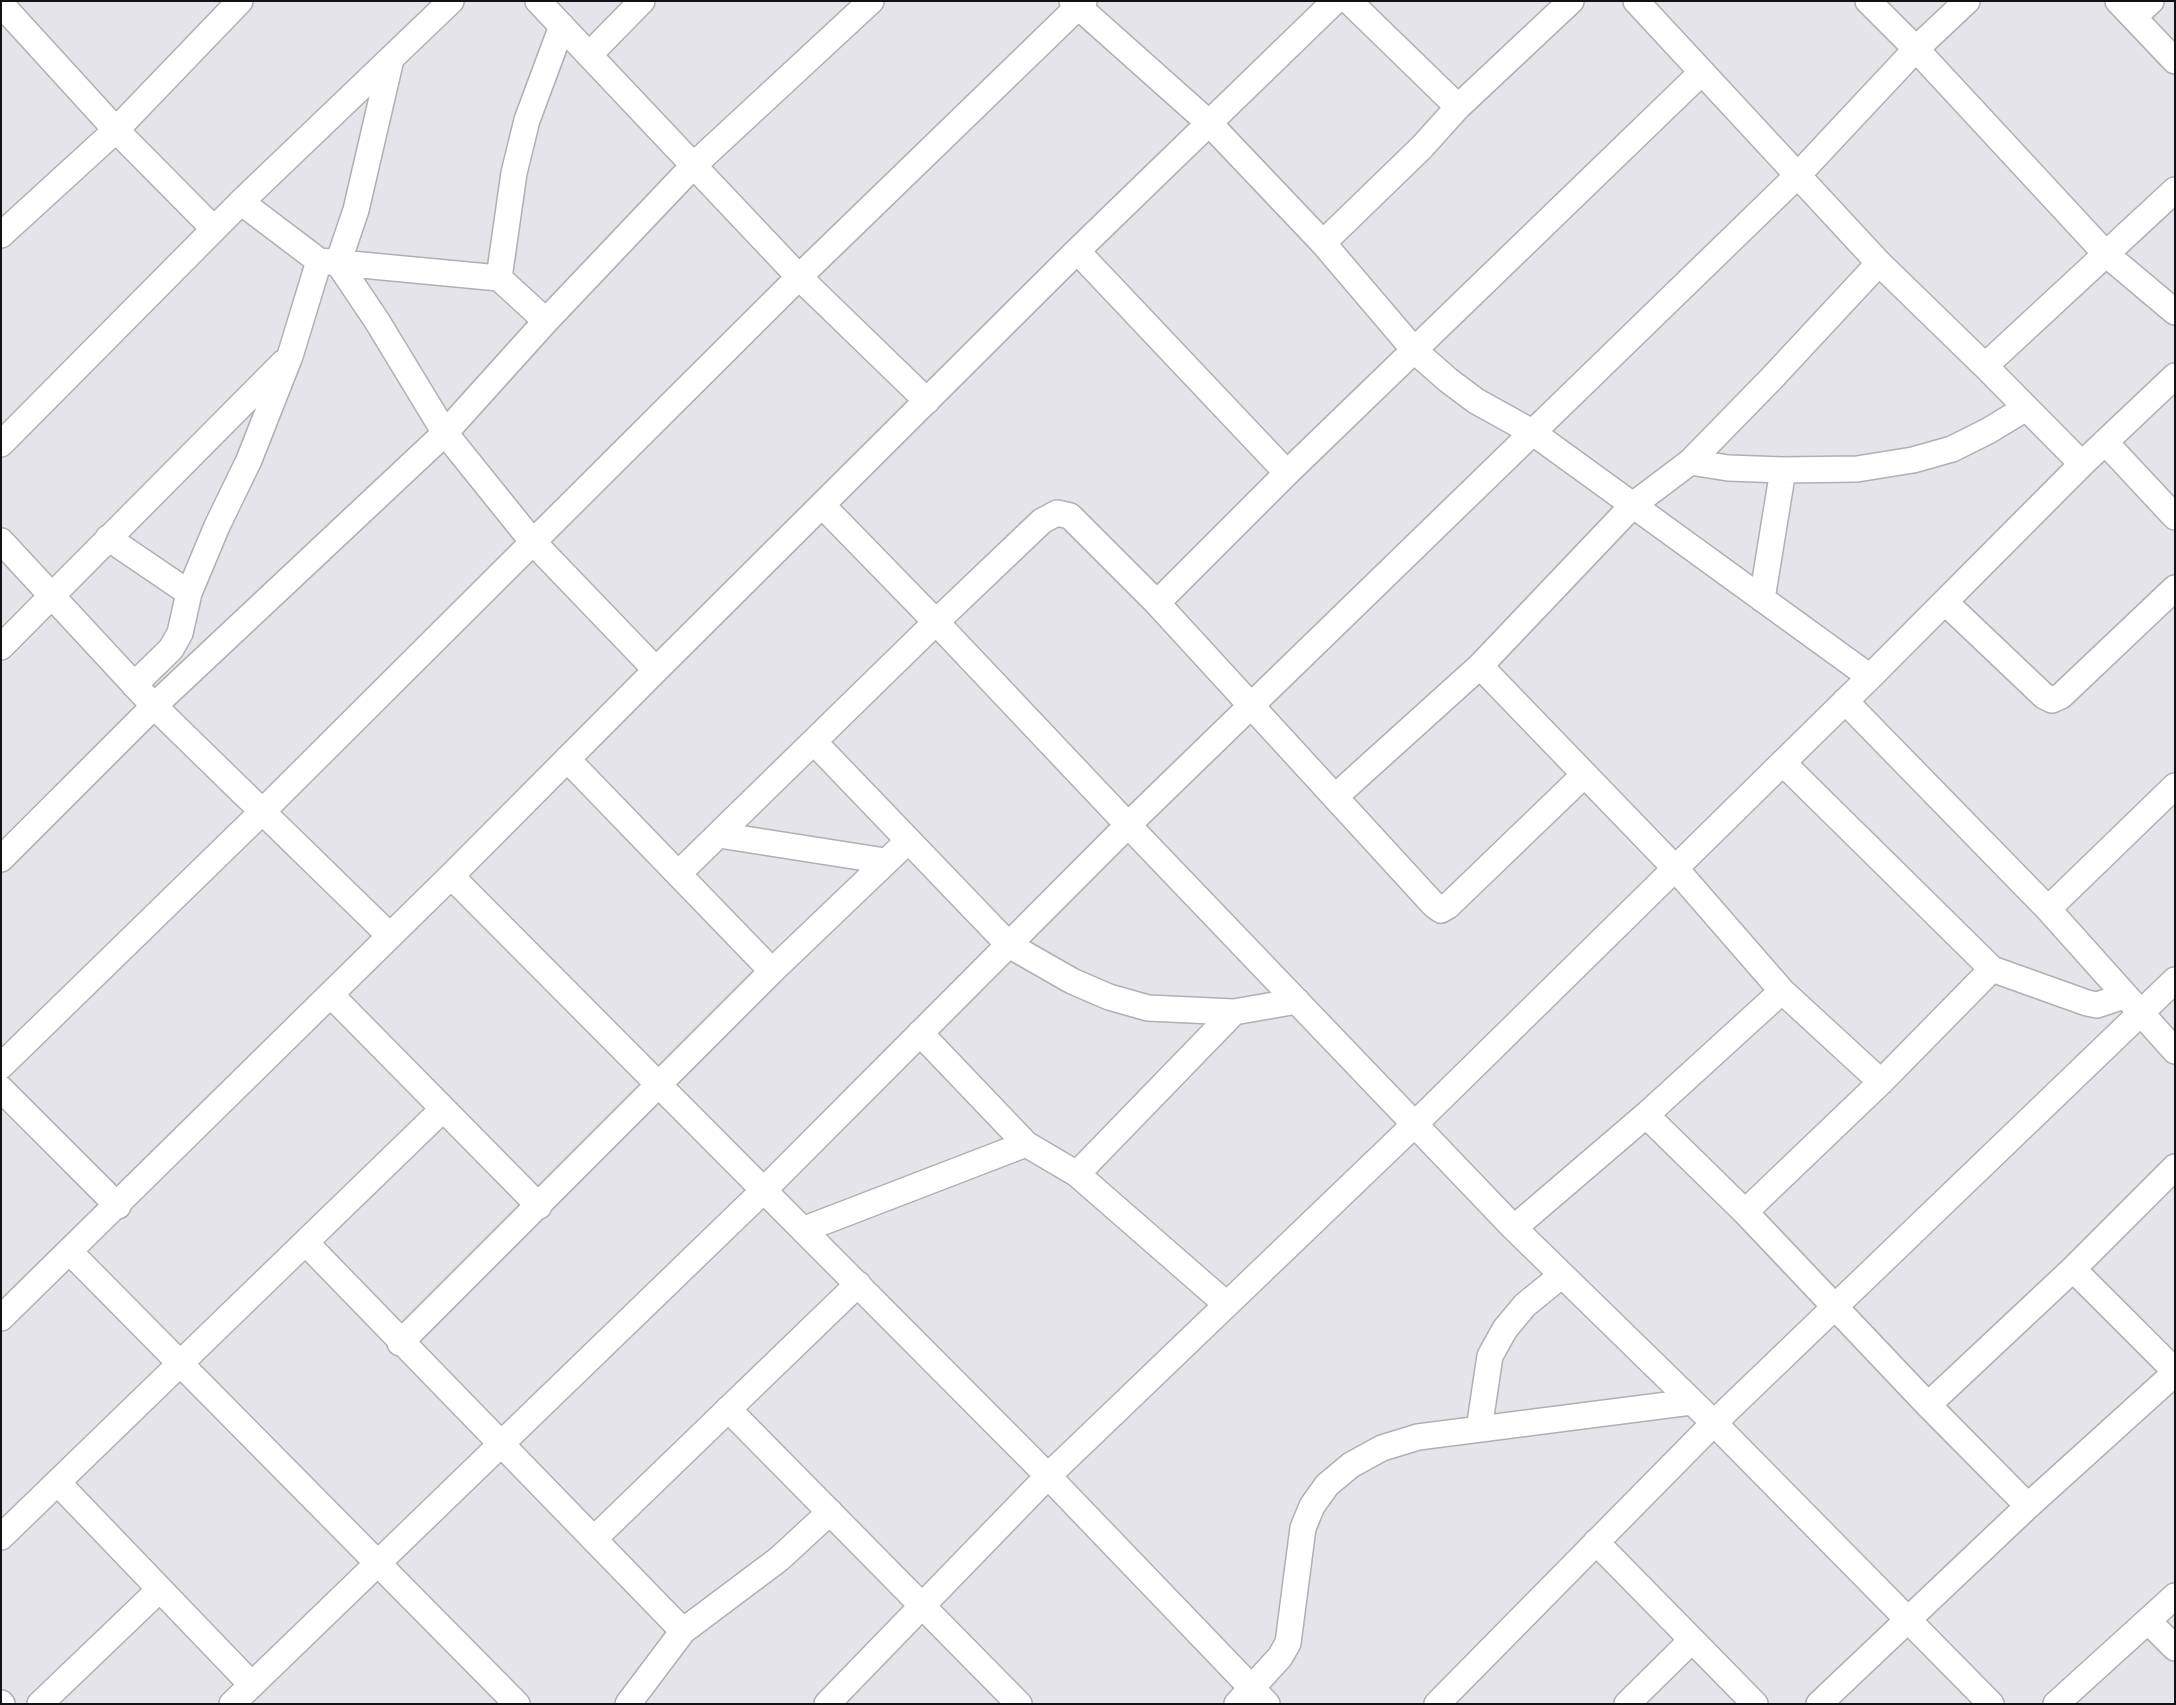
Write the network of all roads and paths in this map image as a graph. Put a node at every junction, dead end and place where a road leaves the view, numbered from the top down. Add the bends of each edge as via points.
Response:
1 (240, 1) edge
2 (451, 1) edge
3 (538, 1) edge
4 (642, 1) edge
5 (871, 1) edge
6 (1335, 1) edge
7 (1349, 1) edge
8 (1571, 1) edge
9 (1636, 1) edge
10 (1868, 1) edge
11 (1967, 1) edge
12 (1078, 3) edge
13 (2134, 7) edge
14 (8, 9) edge
15 (562, 26) junction
16 (1916, 49) junction
17 (589, 55) junction
18 (391, 59) junction
19 (2175, 62) edge
20 (1701, 73) junction
21 (1458, 107) junction
22 (1209, 123) junction
23 (116, 130) junction
24 (694, 165) junction
25 (1798, 175) junction
26 (2175, 190) edge
27 (241, 202) junction
28 (214, 229) junction
29 (1, 235) edge
30 (1323, 243) junction
31 (1077, 251) junction
32 (2106, 254) junction
33 (329, 262) junction
34 (1879, 263) junction
35 (799, 277) junction
36 (499, 278) junction
37 (2175, 312) edge
38 (546, 321) junction
39 (1415, 350) junction
40 (290, 356) junction
41 (1985, 366) junction
42 (2175, 376) edge
43 (927, 401) junction
44 (2026, 408) junction
45 (1532, 432) junction
46 (445, 433) junction
47 (2105, 442) junction
48 (1, 444) edge
49 (1690, 462) junction
50 (2082, 464) junction
51 (1783, 470) junction
52 (1286, 473) junction
53 (822, 505) junction
54 (1632, 505) junction
55 (2175, 517) edge
56 (108, 538) junction
57 (1, 541) edge
58 (532, 541) junction
59 (2175, 588) edge
60 (189, 593) junction
61 (52, 596) junction
62 (1762, 599) junction
63 (1157, 602) junction
64 (1944, 602) junction
65 (936, 622) junction
66 (1, 647) edge
67 (1480, 666) junction
68 (656, 670) junction
69 (1870, 677) junction
70 (134, 684) junction
71 (1845, 701) junction
72 (1252, 704) junction
73 (154, 706) junction
74 (814, 742) junction
75 (567, 759) junction
76 (1783, 763) junction
77 (1584, 775) junction
78 (2175, 786) edge
79 (1336, 796) junction
80 (263, 811) junction
81 (1128, 826) junction
82 (719, 835) junction
83 (908, 841) junction
84 (1, 859) edge
85 (886, 861) junction
86 (1675, 868) junction
87 (678, 874) junction
88 (451, 876) junction
89 (2048, 909) junction
90 (390, 936) junction
91 (1008, 945) junction
92 (1992, 969) junction
93 (772, 971) junction
94 (2175, 980) edge
95 (1782, 991) junction
96 (331, 995) junction
97 (2124, 996) junction
98 (1297, 1001) junction
99 (1234, 1012) junction
100 (2141, 1014) junction
101 (920, 1033) junction
102 (2175, 1051) edge
103 (1, 1066) edge
104 (1881, 1082) junction
105 (659, 1085) junction
106 (1, 1089) edge
107 (442, 1110) junction
108 (1646, 1115) junction
109 (1415, 1124) junction
110 (1026, 1144) junction
111 (2175, 1166) edge
112 (1077, 1174) junction
113 (765, 1189) junction
114 (118, 1206) junction
115 (539, 1206) junction
116 (1745, 1212) junction
117 (1514, 1228) junction
118 (805, 1229) junction
119 (306, 1243) junction
120 (70, 1252) junction
121 (2073, 1269) junction
122 (1562, 1275) junction
123 (858, 1284) junction
124 (1226, 1304) junction
125 (1834, 1308) junction
126 (1, 1318) edge
127 (400, 1342) junction
128 (180, 1363) junction
129 (2175, 1372) edge
130 (1691, 1402) junction
131 (1928, 1405) junction
132 (728, 1409) junction
133 (1714, 1423) junction
134 (1479, 1429) junction
135 (500, 1444) junction
136 (1048, 1476) junction
137 (58, 1484) junction
138 (2028, 1506) junction
139 (830, 1512) junction
140 (1, 1537) edge
141 (594, 1538) junction
142 (1596, 1542) junction
143 (377, 1562) junction
144 (159, 1590) junction
145 (2175, 1596) edge
146 (922, 1604) junction
147 (1909, 1621) junction
148 (2148, 1621) junction
149 (683, 1631) junction
150 (1692, 1640) junction
151 (2175, 1648) edge
152 (252, 1685) junction
153 (1252, 1698) edge
154 (40, 1704) edge
155 (232, 1704) edge
156 (517, 1704) edge
157 (628, 1704) edge
158 (827, 1704) edge
159 (1019, 1704) edge
160 (1437, 1704) edge
161 (1627, 1704) edge
162 (1755, 1704) edge
163 (1819, 1704) edge
164 (1991, 1704) edge
165 (2056, 1704) edge

1 - 23 street
2 - 18 street
3 - 15 street
4 - 17 street
5 - 24 street
6 - 22 street
7 - 21 street
8 - 21 street
9 - 20 street
10 - 16 street
11 - 16 street
12 - 22 street
12 - 35 street
13 - 19 street
14 - 23 street
15 - 17 street
15 - 36 street via 527,120 514,173
16 - 25 street
16 - 32 street
17 - 24 street
18 - 27 street
18 - 33 street via 356,210
20 - 25 street
20 - 39 street
21 - 30 street via 1422,147
22 - 30 street
22 - 31 street
23 - 28 street
23 - 29 street
24 - 35 street
24 - 38 street
25 - 34 street
25 - 45 street
26 - 32 street
27 - 28 street
27 - 33 street
28 - 48 street
30 - 39 street
31 - 43 street
31 - 52 street
32 - 37 street
32 - 41 street
33 - 36 street
33 - 40 street
33 - 46 street via 395,350
34 - 41 street
34 - 49 street
35 - 43 street
35 - 58 street
36 - 38 street
38 - 46 street
39 - 45 street via 1476,401
39 - 52 street
40 - 56 street
40 - 60 street via 249,460
41 - 44 street
42 - 47 street
43 - 53 street
44 - 50 street
44 - 51 street via 1952,449 1913,460 1858,469
45 - 54 street
45 - 72 street
46 - 58 street
46 - 73 street
47 - 50 street
47 - 55 street
49 - 51 street via 1728,468
49 - 54 street
50 - 64 street
51 - 62 street
52 - 63 street
53 - 65 street
53 - 68 street
54 - 62 street
54 - 67 street
56 - 60 street
56 - 61 street
57 - 61 street
58 - 68 street
58 - 80 street
59 - 64 street via 2061,696 2052,700
60 - 70 street via 180,633 171,649
61 - 66 street
61 - 70 street
62 - 69 street
63 - 65 street via 1070,516 1057,513 1042,521
63 - 72 street
64 - 69 street
65 - 74 street
65 - 81 street
67 - 77 street
67 - 79 street
68 - 75 street
69 - 71 street
70 - 73 street
71 - 76 street
71 - 89 street
72 - 79 street
72 - 81 street
73 - 80 street
73 - 84 street
74 - 82 street
74 - 83 street
75 - 87 street
75 - 88 street
76 - 86 street
76 - 92 street
77 - 79 street via 1448,906 1440,910
77 - 86 street
78 - 89 street
80 - 90 street
80 - 103 street
81 - 91 street
81 - 98 street
82 - 85 street
82 - 87 street
83 - 85 street
83 - 91 street
85 - 93 street
86 - 95 street
86 - 109 street
87 - 93 street
88 - 90 street
88 - 105 street
89 - 97 street
90 - 96 street
91 - 99 street via 1072,981 1109,997 1148,1008
91 - 101 street
92 - 97 street via 2087,1003 2097,1004
92 - 104 street
93 - 105 street
94 - 100 street
95 - 104 street
95 - 108 street
96 - 107 street
96 - 114 street
97 - 100 street
98 - 99 street
98 - 109 street
99 - 112 street
100 - 102 street
100 - 125 street
101 - 110 street
101 - 113 street
104 - 116 street
105 - 113 street
105 - 115 street
106 - 114 street
107 - 115 street
107 - 119 street
108 - 116 street
108 - 117 street
109 - 117 street
109 - 124 street
110 - 112 street
110 - 118 street
111 - 121 street
112 - 124 street
113 - 118 street
113 - 135 street
114 - 120 street
115 - 127 street
116 - 125 street
117 - 122 street
118 - 123 street
119 - 127 street
119 - 128 street
120 - 126 street
120 - 128 street
121 - 129 street
121 - 131 street
122 - 130 street
122 - 134 street via 1525,1305 1505,1329 1490,1356
123 - 132 street
123 - 136 street
124 - 136 street
125 - 131 street
125 - 133 street
127 - 135 street
128 - 137 street
128 - 143 street
129 - 138 street
130 - 133 street
130 - 134 street
131 - 138 street
132 - 139 street
132 - 141 street
133 - 142 street
133 - 147 street
134 - 153 street via 1418,1437 1382,1448 1351,1465 1327,1485 1312,1506 1303,1528 1288,1644
135 - 141 street
135 - 143 street
136 - 146 street
136 - 153 street
137 - 140 street
137 - 144 street
138 - 147 street
139 - 146 street
139 - 149 street via 778,1559
141 - 149 street
142 - 150 street
142 - 160 street
143 - 152 street
143 - 156 street
144 - 152 street
144 - 154 street
145 - 148 street
146 - 158 street
146 - 159 street
147 - 163 street
147 - 164 street
148 - 151 street
148 - 165 street
149 - 157 street
150 - 161 street
150 - 162 street
152 - 155 street

